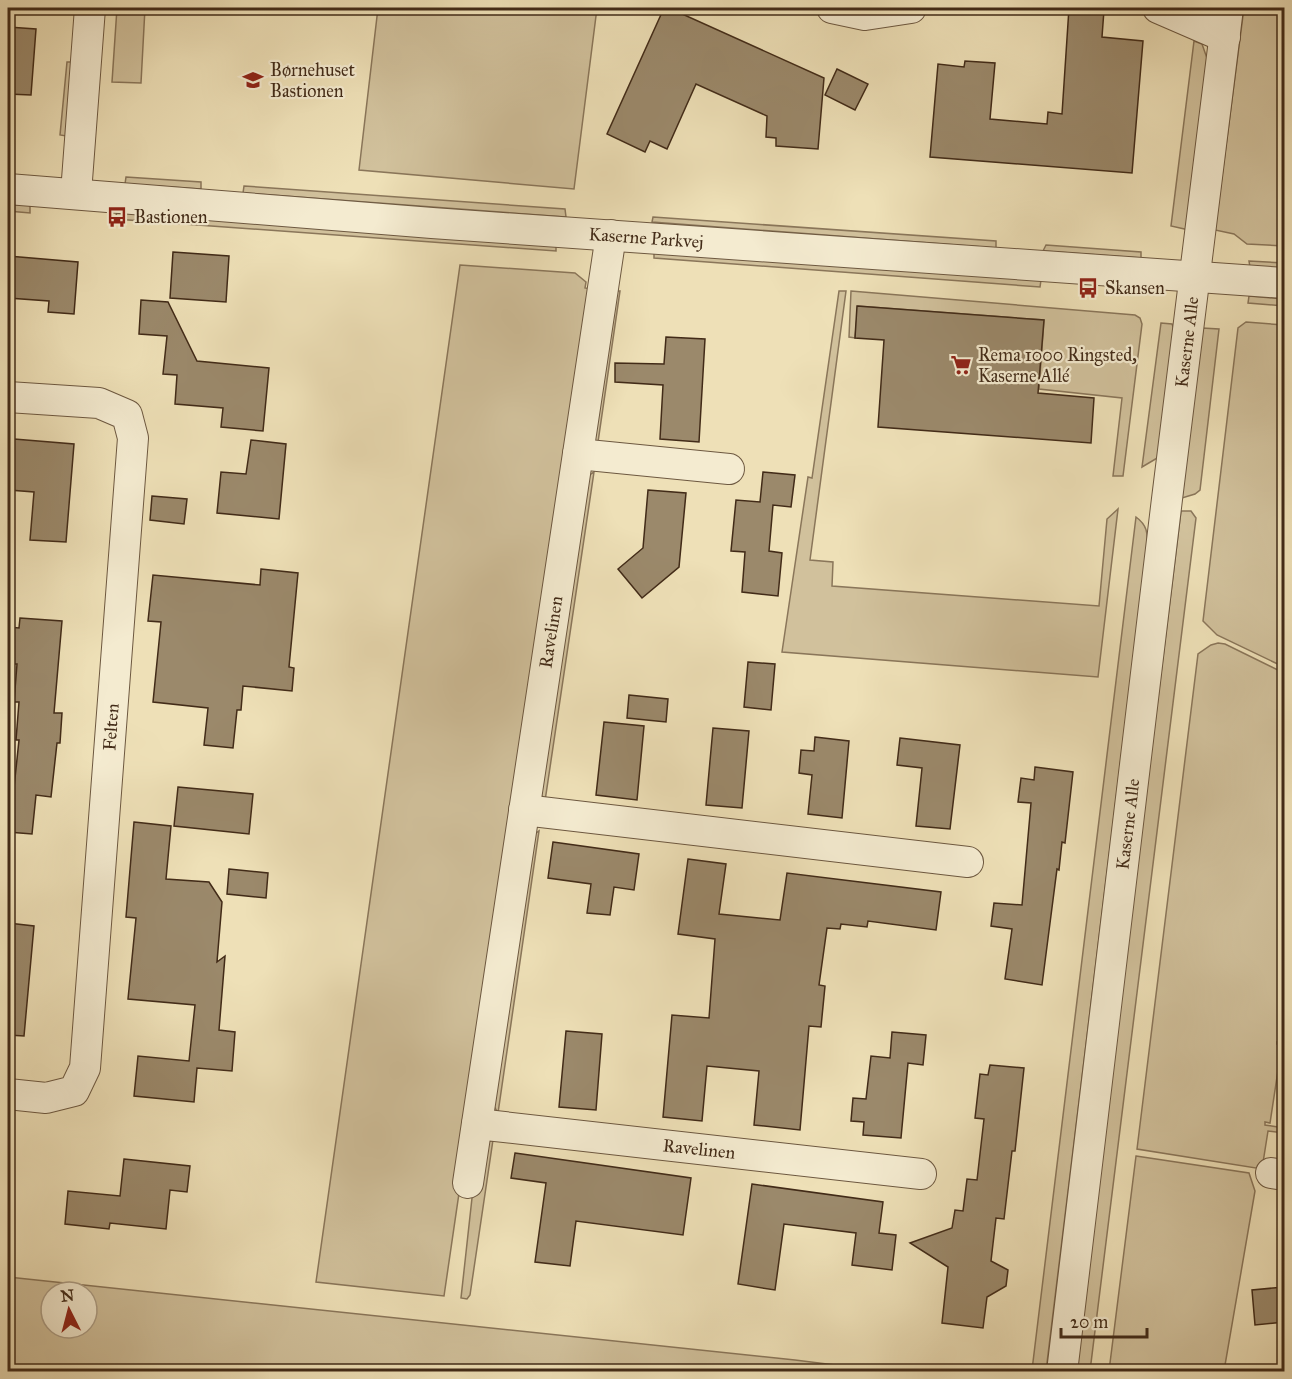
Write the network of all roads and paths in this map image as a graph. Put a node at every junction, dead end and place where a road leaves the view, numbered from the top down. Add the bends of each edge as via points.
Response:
1 (90, 8) edge
2 (832, 8) edge
3 (911, 8) edge
4 (1158, 8) edge
5 (1228, 8) edge
6 (1225, 37) junction
7 (8, 189) edge
8 (76, 193) junction
9 (611, 235) junction
10 (1194, 277) junction
11 (1284, 284) edge
12 (8, 397) edge
13 (578, 454) junction
14 (729, 469) dead end
15 (524, 810) junction
16 (968, 861) dead end
17 (8, 1094) edge
18 (477, 1124) junction
19 (921, 1174) dead end
20 (468, 1183) dead end
21 (1062, 1371) edge

1 - 8 street
2 - 3 street via 865,15
4 - 6 street
5 - 6 street
6 - 10 street
7 - 8 street, Kaserne Parkvej
8 - 9 street, Kaserne Parkvej
9 - 10 street, Kaserne Parkvej
9 - 13 street, Ravelinen
10 - 11 street, Kaserne Parkvej
10 - 21 street, Kaserne Alle
12 - 17 street, Felten via 99,403 126,415 133,438 85,1068 74,1091 46,1098
13 - 14 street
13 - 15 street, Ravelinen
15 - 16 street
15 - 18 street, Ravelinen
18 - 19 street, Ravelinen
18 - 20 street, Ravelinen

